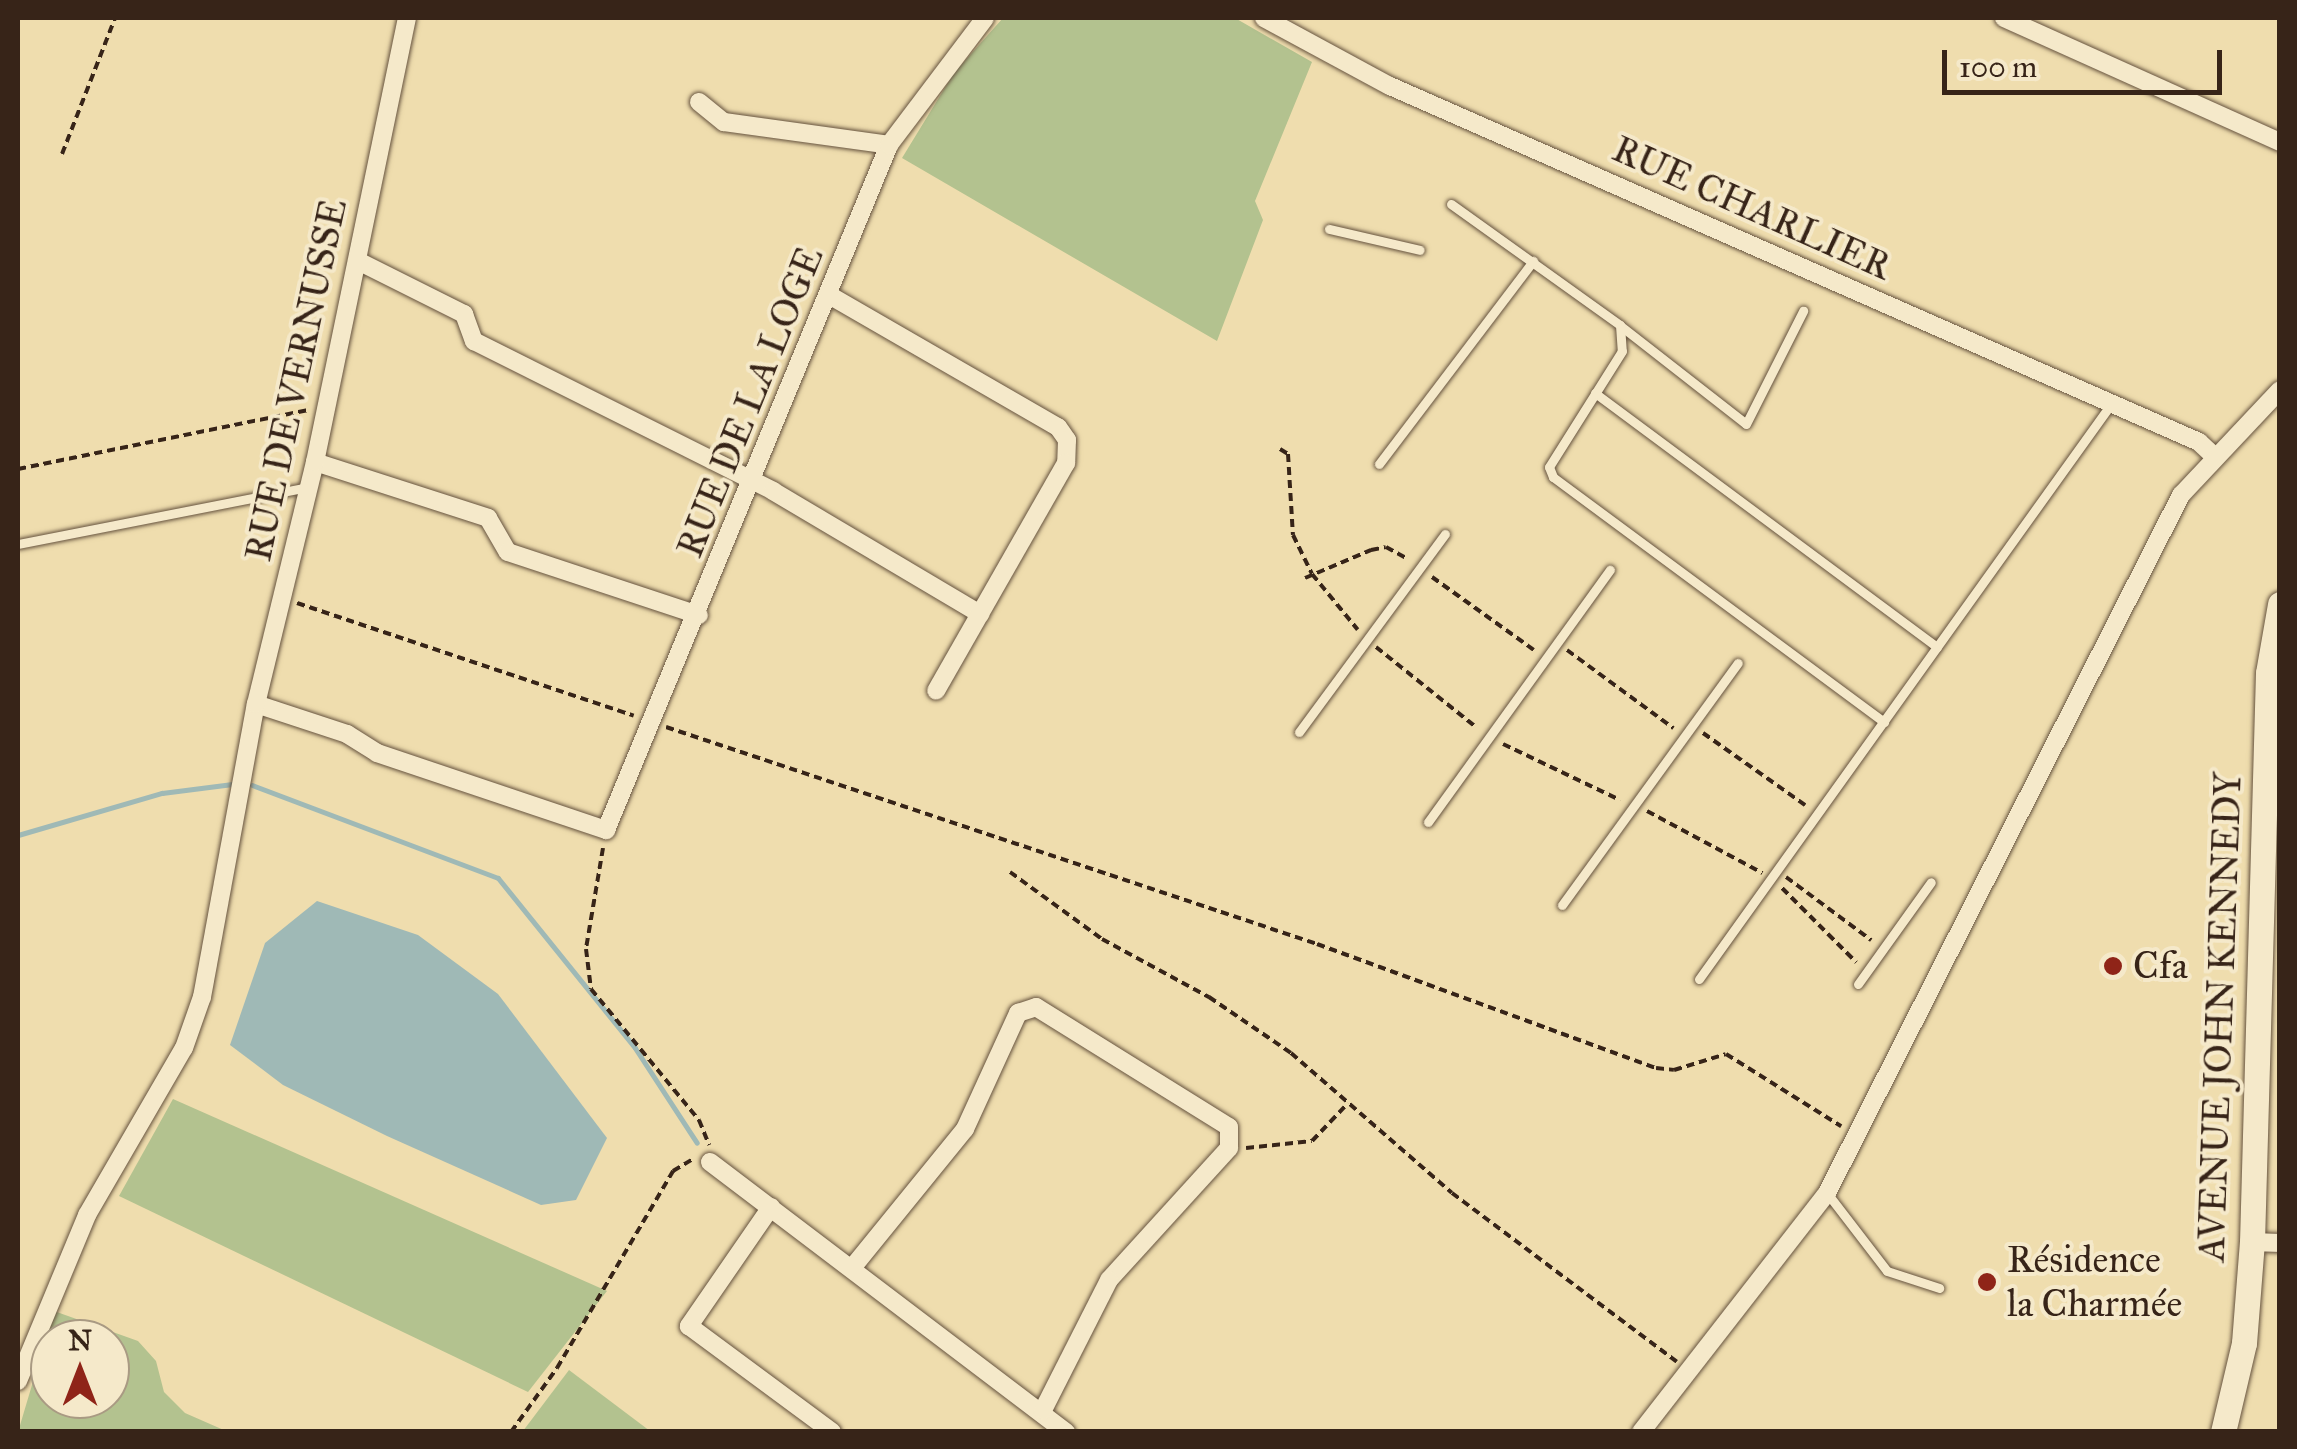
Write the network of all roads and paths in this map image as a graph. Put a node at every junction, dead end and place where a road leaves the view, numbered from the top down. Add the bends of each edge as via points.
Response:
1 (115, 18) edge
2 (406, 18) edge
3 (985, 18) edge
4 (1264, 18) edge
5 (2004, 18) edge
6 (699, 102) dead end
7 (2280, 142) edge
8 (889, 145) junction
9 (62, 154) dead end
10 (1451, 204) dead end
11 (1329, 229) dead end
12 (1420, 250) dead end
13 (358, 261) junction
14 (1533, 261) junction
15 (829, 295) junction
16 (1804, 311) dead end
17 (1620, 325) junction
18 (2280, 390) edge
19 (1595, 393) junction
20 (2111, 404) junction
21 (326, 407) junction
22 (1280, 449) dead end
23 (2213, 455) junction
24 (316, 462) junction
25 (1379, 464) dead end
26 (18, 468) edge
27 (752, 480) junction
28 (309, 487) junction
29 (1445, 534) dead end
30 (18, 544) edge
31 (1420, 568) junction
32 (1610, 570) dead end
33 (1312, 574) junction
34 (1305, 578) dead end
35 (283, 598) junction
36 (2280, 604) edge
37 (980, 614) junction
38 (698, 615) junction
39 (1368, 640) junction
40 (1557, 643) junction
41 (1937, 647) junction
42 (1546, 658) junction
43 (1738, 663) dead end
44 (936, 692) dead end
45 (256, 704) junction
46 (652, 722) junction
47 (1884, 722) junction
48 (1693, 725) junction
49 (1298, 732) dead end
50 (1489, 736) junction
51 (1684, 736) junction
52 (1635, 806) junction
53 (1818, 814) junction
54 (1428, 822) dead end
55 (606, 830) junction
56 (1010, 872) dead end
57 (1774, 875) junction
58 (1931, 882) dead end
59 (1562, 905) dead end
60 (1883, 949) junction
61 (2270, 952) edge
62 (1865, 974) junction
63 (1699, 979) dead end
64 (1858, 984) dead end
65 (1348, 1103) junction
66 (1858, 1136) junction
67 (1229, 1148) junction
68 (710, 1162) junction
69 (1827, 1193) junction
70 (771, 1207) junction
71 (2252, 1242) junction
72 (2280, 1243) edge
73 (852, 1268) junction
74 (1940, 1288) dead end
75 (1689, 1371) junction
76 (18, 1381) edge
77 (1042, 1410) junction
78 (1064, 1431) edge
79 (511, 1432) edge
80 (832, 1432) edge
81 (1641, 1432) edge
82 (2223, 1432) edge

1 - 9 path
2 - 13 street, RUE DE VERNUSSE
3 - 8 street, RUE DE LA LOGE
4 - 20 street, RUE CHARLIER via 1390,86
5 - 7 street
6 - 8 street via 724,122
8 - 15 street, RUE DE LA LOGE
10 - 14 lane
11 - 12 lane
13 - 21 street, RUE DE VERNUSSE
13 - 27 street via 464,314 474,341
14 - 17 lane
14 - 25 lane
15 - 27 street, RUE DE LA LOGE
15 - 37 street via 1058,427 1067,440 1066,463
16 - 17 lane via 1746,424
17 - 19 lane via 1622,351
18 - 23 street
19 - 41 lane
19 - 47 lane via 1549,468 1554,477
20 - 23 street, RUE CHARLIER via 2199,442
20 - 41 lane
21 - 24 street, RUE DE VERNUSSE
21 - 26 path
22 - 33 path via 1288,454 1293,534
23 - 66 street via 2181,495 2120,606
24 - 28 street, RUE DE VERNUSSE
24 - 38 street via 488,518 508,552
27 - 37 street
27 - 38 street, RUE DE LA LOGE
28 - 30 lane
28 - 35 street, RUE DE VERNUSSE
29 - 31 lane
31 - 33 path via 1386,547
31 - 39 lane
31 - 42 path
32 - 40 lane
33 - 34 path
33 - 39 path
35 - 45 street, RUE DE VERNUSSE
35 - 46 path
36 - 61 main road, AVENUE JOHN KENNEDY via 2268,673
37 - 44 street
38 - 46 street, RUE DE LA LOGE
39 - 49 lane
39 - 50 path
40 - 42 lane
40 - 51 path
41 - 47 lane
42 - 50 lane
43 - 48 lane
45 - 55 street via 348,734 377,753
45 - 76 street, RUE DE VERNUSSE via 212,956 184,1048 87,1215
46 - 55 street, RUE DE LA LOGE
46 - 66 path via 1317,944 1656,1068 1726,1054
47 - 53 lane
48 - 51 lane
48 - 53 path
50 - 52 path
50 - 54 lane
51 - 52 lane
52 - 57 path
52 - 59 lane
53 - 57 lane
55 - 68 path via 586,949 591,989 699,1120
56 - 65 path via 1102,940 1275,1042
57 - 60 path
57 - 62 path
57 - 63 lane
58 - 60 lane
60 - 62 lane
61 - 71 main road, AVENUE JOHN KENNEDY
62 - 64 lane
65 - 67 path via 1312,1141
65 - 75 path via 1452,1193
66 - 69 street
67 - 73 street via 1229,1127 1036,1007 1018,1013 965,1129
67 - 77 street via 1109,1280
68 - 70 street
68 - 79 path via 692,1160 673,1171 558,1368
69 - 74 lane via 1888,1271
69 - 75 street
70 - 73 street
70 - 80 street via 689,1326
71 - 72 street
71 - 82 main road, AVENUE JOHN KENNEDY via 2244,1343
73 - 77 street
75 - 81 street
77 - 78 street

